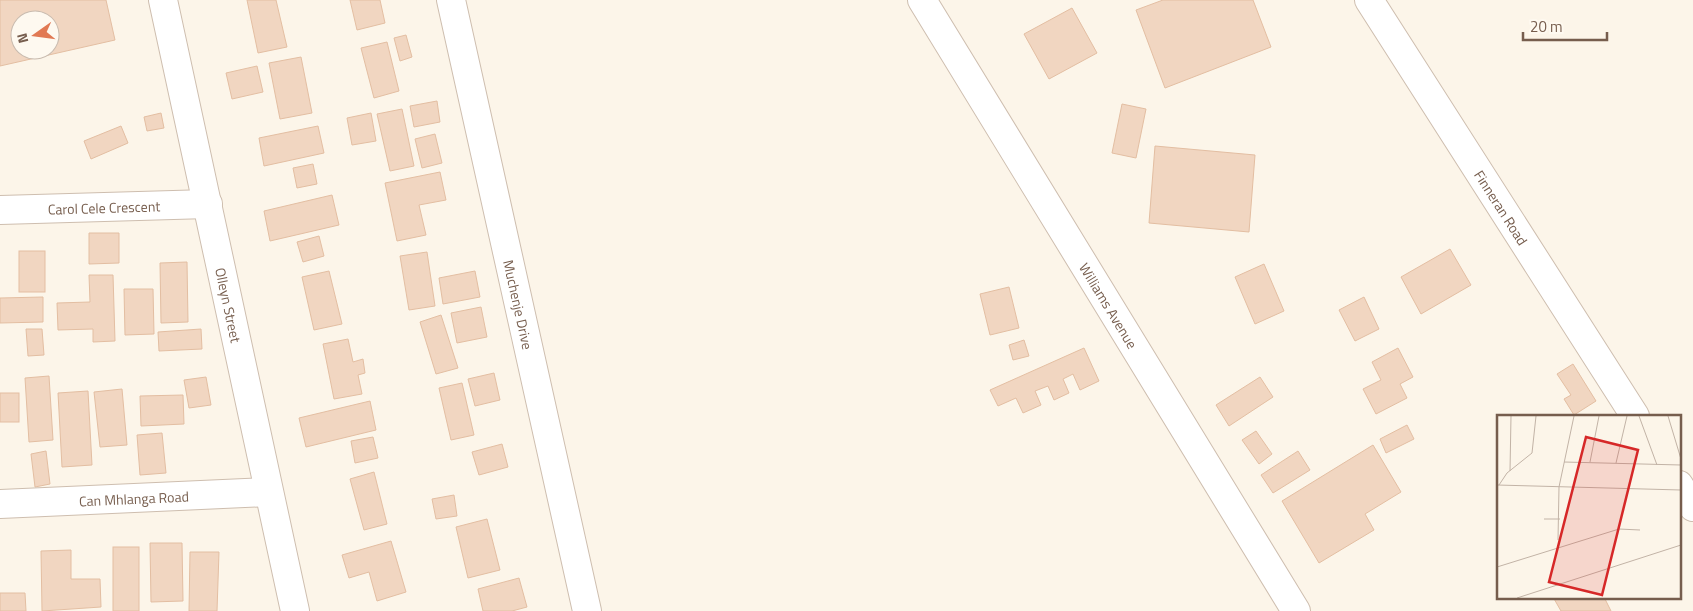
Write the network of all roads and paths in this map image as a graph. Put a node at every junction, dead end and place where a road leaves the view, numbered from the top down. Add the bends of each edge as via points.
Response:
1 (163, 0) edge
2 (451, 0) edge
3 (922, 0) edge
4 (1368, 0) edge
5 (208, 204) junction
6 (0, 210) edge
7 (1634, 415) edge
8 (1680, 487) edge
9 (268, 492) junction
10 (0, 504) edge
11 (1693, 507) edge
12 (295, 611) edge
13 (587, 611) edge
14 (1296, 611) edge

1 - 5 street, Olleyn Street
2 - 13 street, Muchenje Drive
3 - 14 street, Williams Avenue
4 - 7 street, Finneran Road
5 - 6 street, Carol Cele Crescent
5 - 9 street, Olleyn Street
8 - 11 street
9 - 10 street, Can Mhlanga Road
9 - 12 street, Olleyn Street

